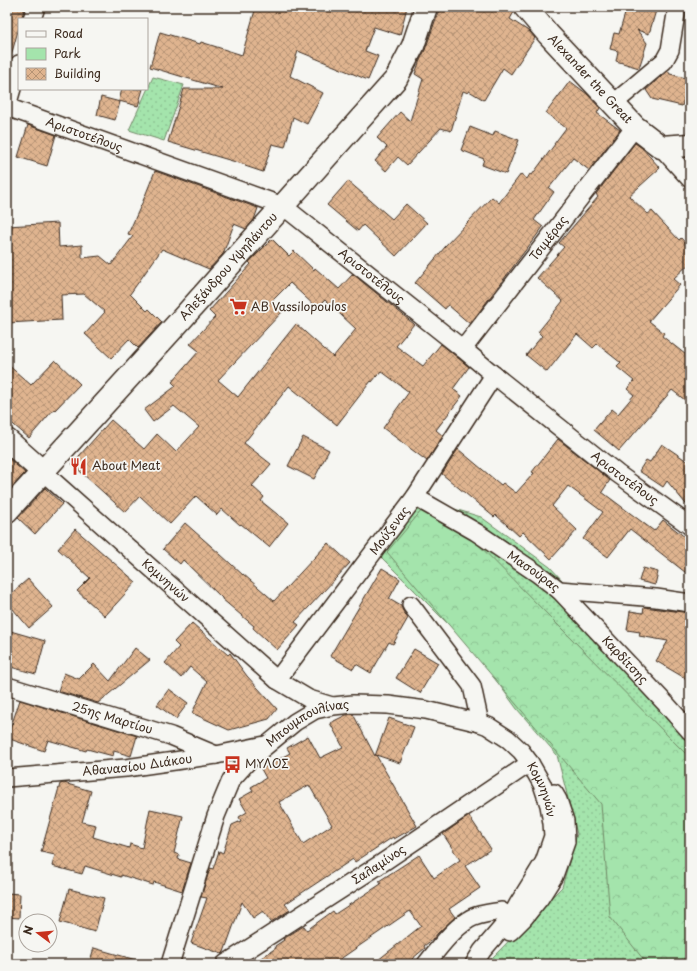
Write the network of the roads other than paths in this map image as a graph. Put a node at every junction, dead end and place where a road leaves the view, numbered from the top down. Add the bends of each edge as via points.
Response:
1 (36, 7) edge
2 (426, 7) edge
3 (525, 7) edge
4 (676, 14) dead end
5 (32, 18) edge
6 (18, 68) edge
7 (613, 104) junction
8 (7, 106) edge
9 (635, 127) junction
10 (690, 145) edge
11 (661, 147) junction
12 (690, 178) edge
13 (283, 206) junction
14 (463, 349) junction
15 (494, 375) junction
16 (7, 440) edge
17 (43, 472) junction
18 (415, 497) junction
19 (7, 511) edge
20 (690, 526) edge
21 (559, 590) junction
22 (690, 603) edge
23 (411, 605) dead end
24 (277, 680) junction
25 (7, 686) edge
26 (333, 706) junction
27 (480, 723) junction
28 (690, 731) edge
29 (267, 744) junction
30 (216, 755) junction
31 (530, 763) junction
32 (7, 778) edge
33 (514, 921) junction
34 (170, 964) edge
35 (225, 964) edge
36 (426, 964) edge
37 (474, 964) edge
38 (480, 964) edge

1 - 5 street
2 - 13 street, Αλεξάνδρου Υψηλάντου via 413,46 396,79
3 - 7 street, Alexander the Great
4 - 7 street via 670,50 664,61
6 - 8 street
7 - 9 street, Alexander the Great
8 - 13 street, Αριστοτέλους
9 - 11 street, Alexander the Great
9 - 14 street, Τσιμέρας
10 - 11 street
11 - 12 street
13 - 14 street, Αριστοτέλους
13 - 17 street, Αλεξάνδρου Υψηλάντου
14 - 15 street, Αριστοτέλους
15 - 18 street, Μούζενας
15 - 20 street, Αριστοτέλους via 618,474
16 - 17 street, Κομνηνών
17 - 19 street, Αλεξάνδρου Υψηλάντου
17 - 24 street, Κομνηνών
18 - 21 street, Μασούρας via 476,532
18 - 24 street, Μούζενας
21 - 22 street, Μασούρας
21 - 28 street, Καρδίτσης
23 - 27 street via 472,686
24 - 26 street, Κομνηνών via 309,699
25 - 30 street, 25ης Μαρτίου via 171,736
26 - 27 street, Μπουμπουλίνας via 388,705 426,710
26 - 29 street, Μπουμπουλίνας via 315,710
27 - 31 street, Μπουμπουλίνας via 508,740
29 - 30 street, Αθανασίου Διάκου
29 - 34 street, Μπουμπουλίνας via 231,780 216,816
30 - 32 street, Αθανασίου Διάκου via 126,768
31 - 33 street, Κομνηνών via 542,784 549,805 553,836 544,862 518,904
31 - 35 street, Σαλαμίνος via 379,865
33 - 36 street via 501,911 468,920 445,940
33 - 37 street, Κομνηνών via 482,951
33 - 38 street, Κομνηνών

